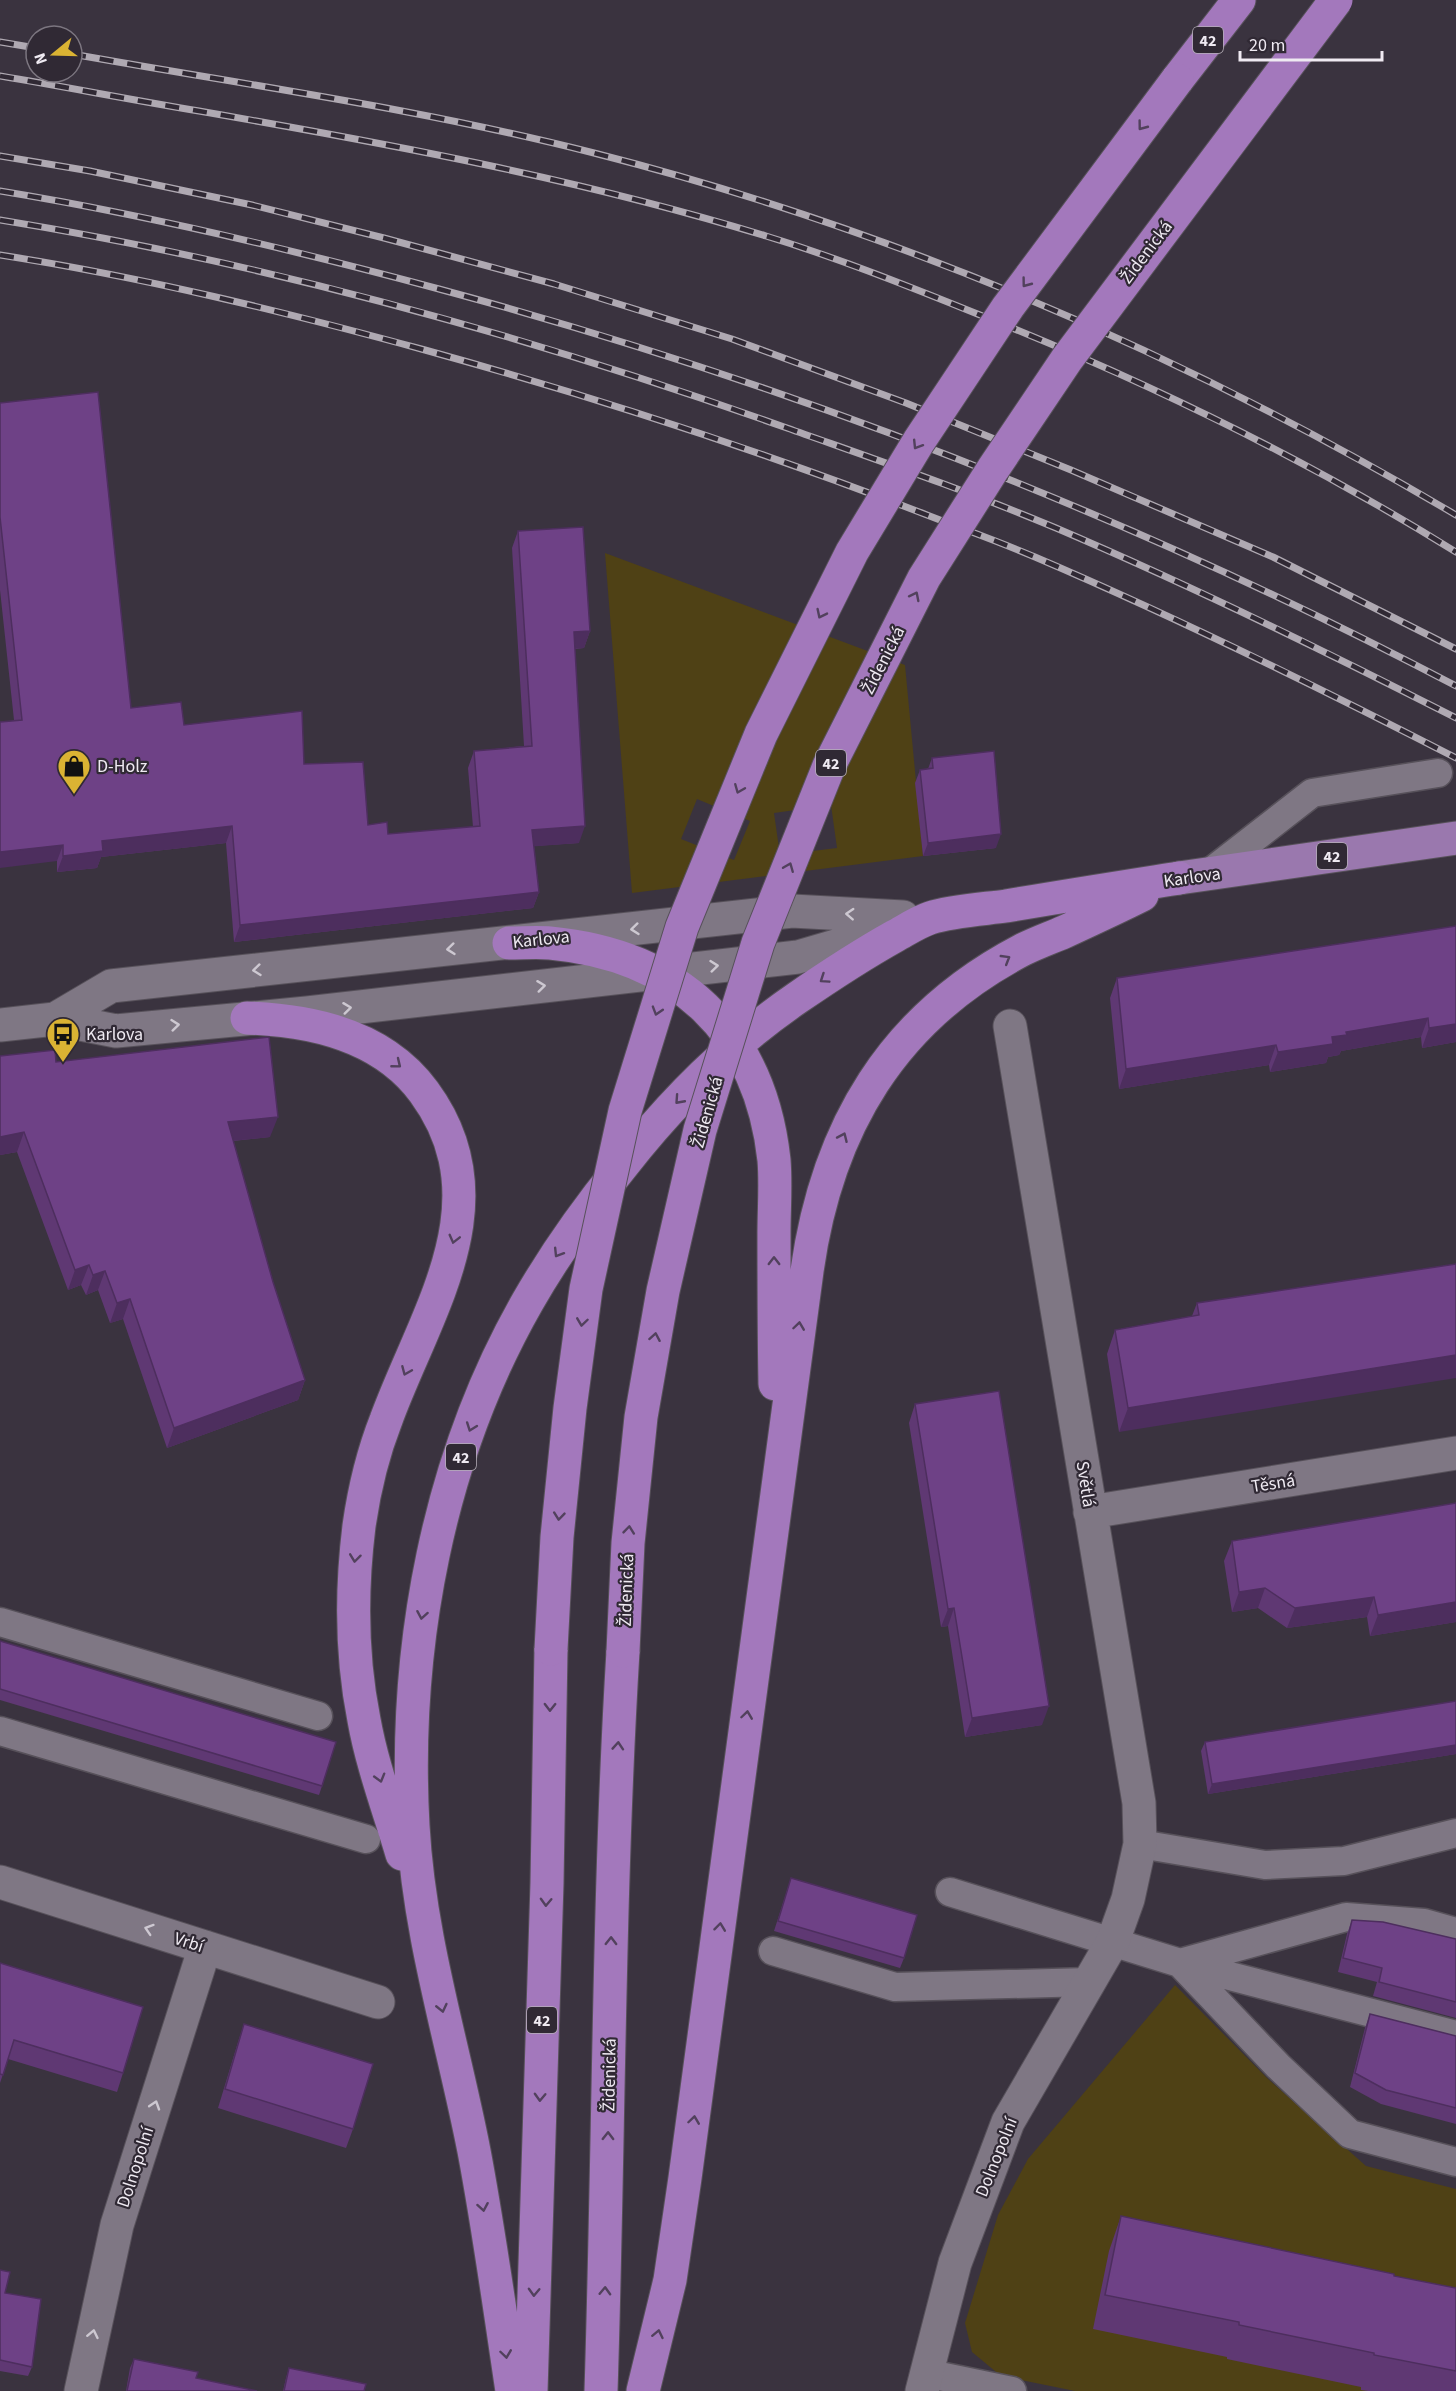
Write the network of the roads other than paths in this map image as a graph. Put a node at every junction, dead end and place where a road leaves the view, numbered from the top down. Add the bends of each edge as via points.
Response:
1 (1239, 0) edge
2 (1336, 0) edge
3 (1438, 773) dead end
4 (1456, 838) edge
5 (1194, 876) junction
6 (929, 918) junction
7 (509, 943) junction
8 (656, 972) junction
9 (247, 1018) junction
10 (55, 1019) junction
11 (0, 1025) edge
12 (1010, 1026) dead end
13 (735, 1044) junction
14 (1456, 1453) edge
15 (775, 1509) junction
16 (1090, 1512) junction
17 (0, 1622) edge
18 (318, 1716) dead end
19 (0, 1731) edge
20 (1456, 1833) edge
21 (366, 1839) dead end
22 (1140, 1844) junction
23 (0, 1882) edge
24 (950, 1892) dead end
25 (1456, 1932) edge
26 (1113, 1941) junction
27 (205, 1947) junction
28 (429, 1951) junction
29 (773, 1951) dead end
30 (1180, 1963) junction
31 (1089, 1982) junction
32 (378, 2002) dead end
33 (1456, 2035) edge
34 (1456, 2162) edge
35 (923, 2382) edge
36 (81, 2391) edge
37 (512, 2391) edge
38 (531, 2391) edge
39 (602, 2391) edge
40 (643, 2391) edge
41 (1012, 2391) edge

1 -> 38 highway, 42, bridge via 1008,307 919,441 852,552 756,745 682,927 623,1123 586,1289 556,1537
39 -> 2 highway, Židenická / 42, bridge via 612,1883 628,1543 640,1417 663,1291 695,1153 759,943 829,766 924,578 1067,359
3 - 5 lane via 1312,794
4 - 5 main road, Karlova / 42
5 - 6 highway, Karlova / 42
15 -> 5 highway, 42 via 813,1230 838,1149 875,1077 927,1017 991,968 1023,949
6 -> 7 street, Karlova via 792,911
8 -> 6 street, Karlova via 798,957
6 -> 13 highway, 42 via 829,976
7 - 8 highway via 550,943 589,949
7 -> 10 street, Karlova via 111,986
9 -> 8 street, Karlova
8 - 13 highway via 693,996 717,1018
10 -> 9 street, Karlova via 116,1031
9 -> 28 highway via 285,1019 322,1027 357,1039 399,1064 434,1105 456,1158 459,1220 429,1317 379,1441 359,1522 352,1622 364,1722
10 - 11 street, Karlova
12 - 16 street, Světlá
15 -> 13 highway via 774,1161 754,1082
13 -> 28 highway, 42 via 640,1143 560,1248 497,1363 465,1443 434,1553 413,1694 413,1831
14 - 16 street, Těsná
40 -> 15 highway, 42 via 670,2280 684,2190
16 - 22 street, Světlá via 1139,1803
17 - 18 lane
19 - 21 lane
20 - 22 lane via 1344,1862 1265,1865
22 - 26 street, Světlá via 1128,1899
27 -> 23 street, Vrbí
24 - 26 lane
25 - 30 lane via 1424,1923 1346,1917
26 - 30 lane
26 - 31 street, Dolnopolní
27 - 32 street, Vrbí
36 -> 27 street, Dolnopolní via 117,2224
28 -> 37 highway, 42 via 473,2150
29 - 31 lane via 895,1987
30 - 33 lane
30 - 34 lane via 1278,2066 1350,2134
31 - 35 street, Dolnopolní via 1008,2122 955,2263
35 - 41 lane

